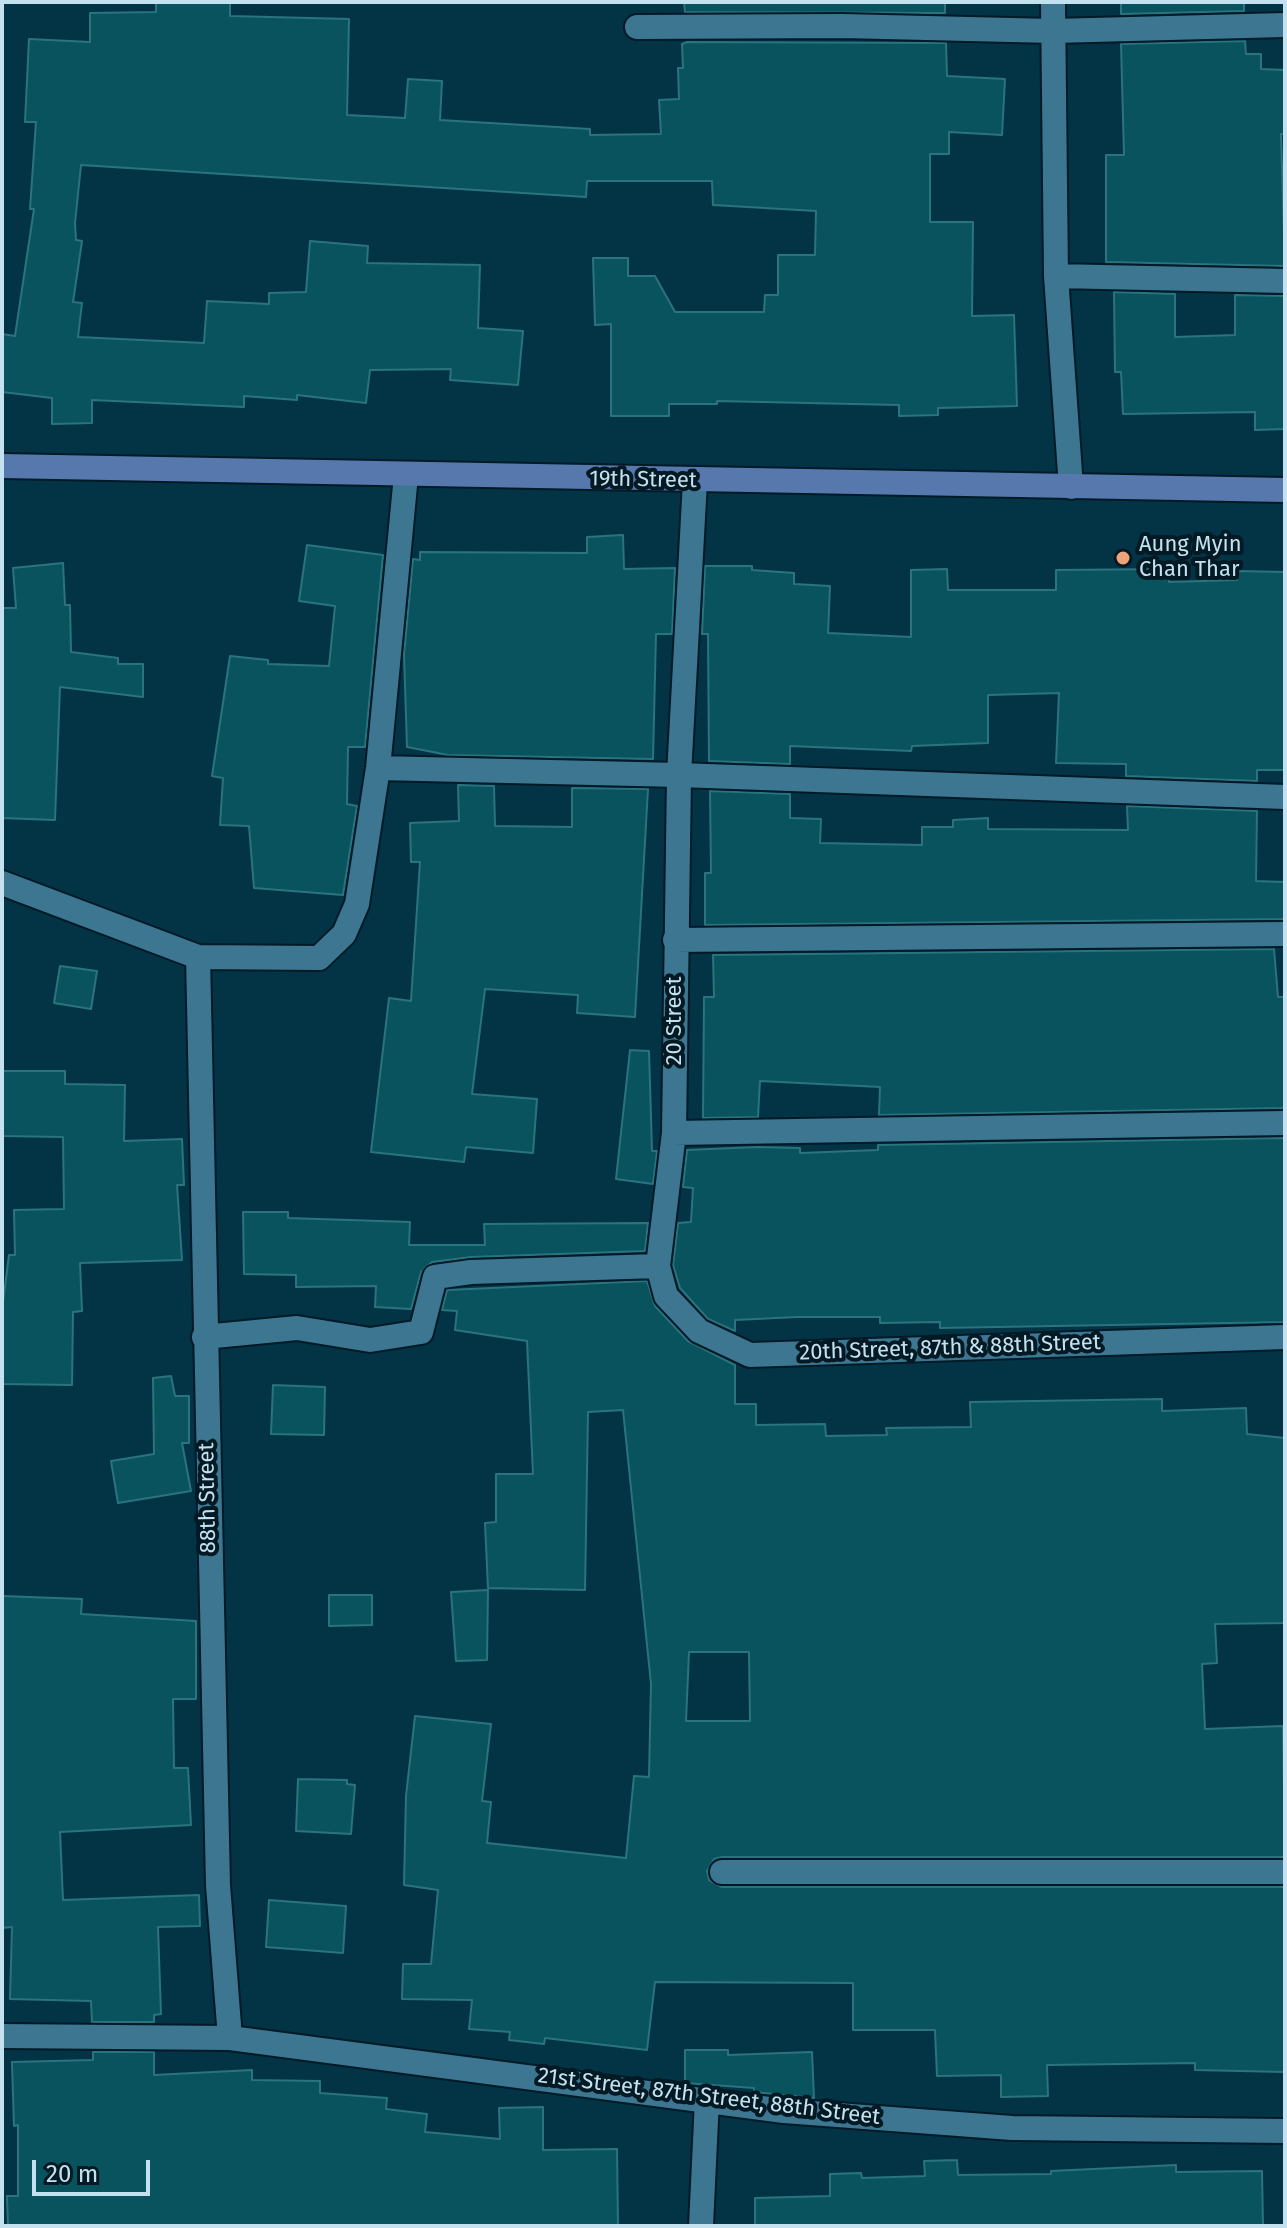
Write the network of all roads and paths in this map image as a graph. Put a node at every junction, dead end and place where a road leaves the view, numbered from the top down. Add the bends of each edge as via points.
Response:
1 (1053, 2) edge
2 (1285, 25) edge
3 (637, 27) dead end
4 (1053, 31) junction
5 (1056, 276) junction
6 (1285, 281) edge
7 (2, 466) edge
8 (406, 475) junction
9 (695, 481) junction
10 (1071, 487) junction
11 (1285, 490) edge
12 (378, 768) junction
13 (679, 775) junction
14 (1285, 797) edge
15 (2, 883) edge
16 (1285, 934) edge
17 (675, 940) junction
18 (198, 957) junction
19 (1285, 1123) edge
20 (674, 1133) junction
21 (658, 1266) junction
22 (204, 1337) junction
23 (1285, 1337) edge
24 (722, 1872) dead end
25 (1285, 1872) edge
26 (2, 2036) edge
27 (230, 2038) junction
28 (707, 2099) junction
29 (1285, 2131) edge
30 (701, 2226) edge

1 - 4 street
2 - 4 street
3 - 4 street
4 - 5 street
5 - 6 street
5 - 10 street
7 - 8 street, 19th Street
8 - 9 street, 19th Street
8 - 12 street
9 - 10 street, 19th Street
9 - 13 street, 20 Street
10 - 11 street, 19th Street
12 - 13 street
12 - 18 street via 357,904 344,934 319,958
13 - 14 street
13 - 17 street, 20 Street
15 - 18 street
16 - 17 street
17 - 20 street, 20 Street
18 - 22 street, 88th Street
19 - 20 street
20 - 21 street, 20 Street
21 - 22 street via 435,1277 421,1332 370,1340 297,1328
21 - 23 street, 20th Street, 87th & 88th Street via 666,1296 699,1331 750,1355
22 - 27 street, 88th Street via 218,1885
24 - 25 street
26 - 27 street, 21st Street, 87th Street, 88th Street
27 - 28 street, 21st Street, 87th Street, 88th Street
28 - 29 street, 21st Street, 87th Street, 88th Street via 784,2111 1012,2128
28 - 30 street

